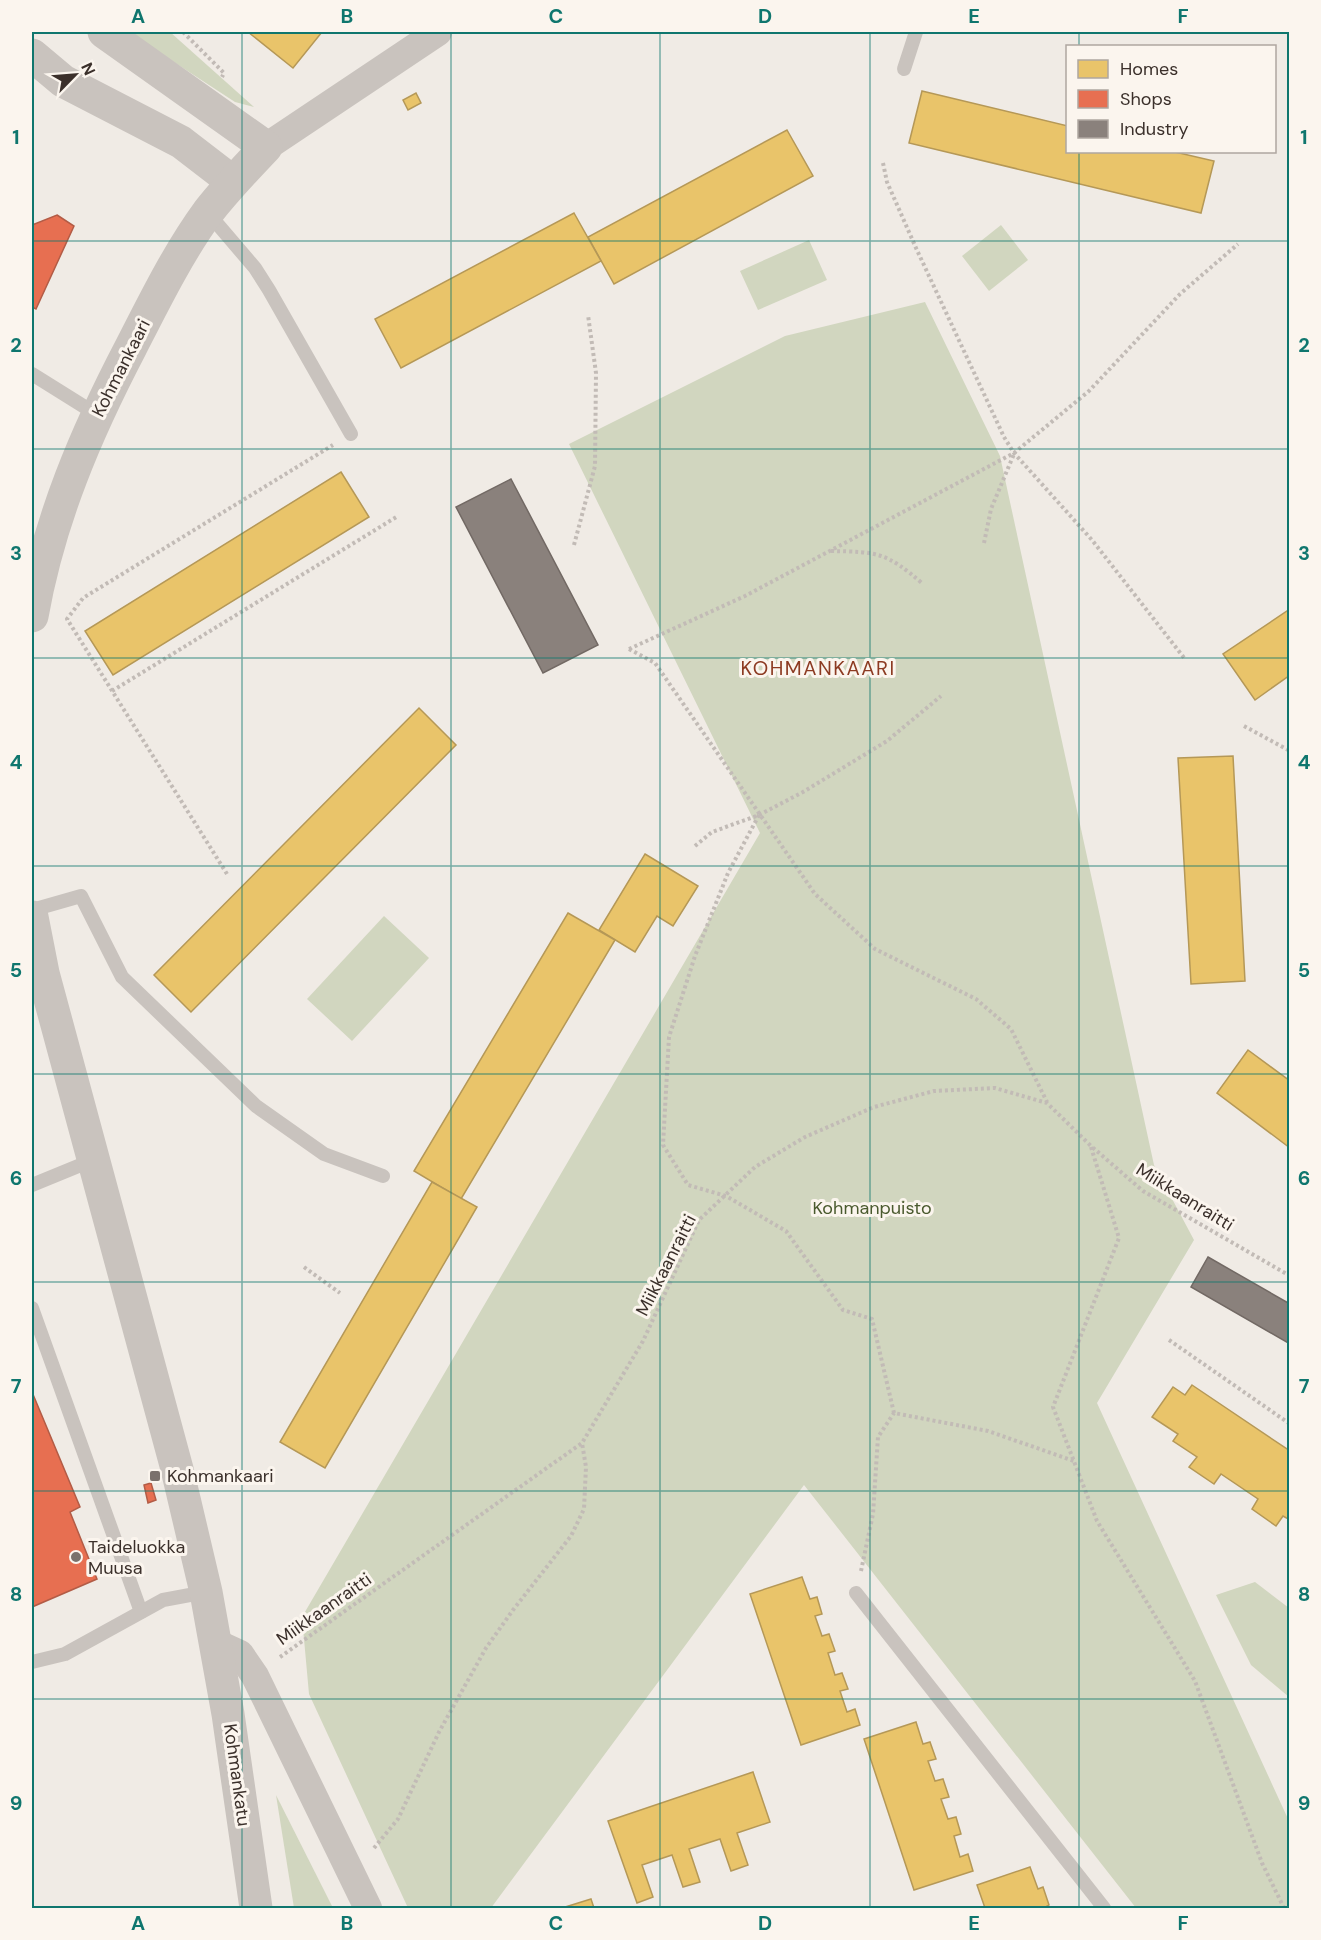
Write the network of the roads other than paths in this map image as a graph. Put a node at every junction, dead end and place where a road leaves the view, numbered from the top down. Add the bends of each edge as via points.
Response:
1 (104, 32) edge
2 (438, 32) edge
3 (916, 32) edge
4 (32, 55) edge
5 (904, 69) dead end
6 (266, 147) junction
7 (233, 182) junction
8 (208, 213) junction
9 (32, 374) edge
10 (96, 414) junction
11 (351, 434) road end
12 (32, 616) edge
13 (32, 910) edge
14 (32, 918) edge
15 (37, 976) edge
16 (93, 1160) junction
17 (383, 1176) dead end
18 (32, 1185) edge
19 (32, 1308) edge
20 (207, 1592) junction
21 (856, 1593) road end
22 (141, 1612) junction
23 (216, 1643) junction
24 (32, 1662) edge
25 (256, 1908) edge
26 (368, 1908) edge
27 (1104, 1908) edge

1 - 6 street
2 - 6 street, Kohmankaari
3 - 5 lane
4 - 7 street via 63,81 181,142
6 - 7 street, Kohmankaari
7 - 8 street, Kohmankaari
8 - 10 street, Kohmankaari
8 - 11 lane via 255,268
9 - 10 lane
10 - 12 street, Kohmankaari via 65,489 42,562
13 - 17 lane via 81,896 122,977 255,1106 324,1155
14 - 15 street
15 - 16 street
16 - 18 lane
16 - 20 street
19 - 22 lane
20 - 22 lane via 162,1599
20 - 23 street
21 - 27 lane
22 - 24 lane via 65,1654
23 - 25 street, Kohmankatu
23 - 26 street via 240,1654 255,1676

